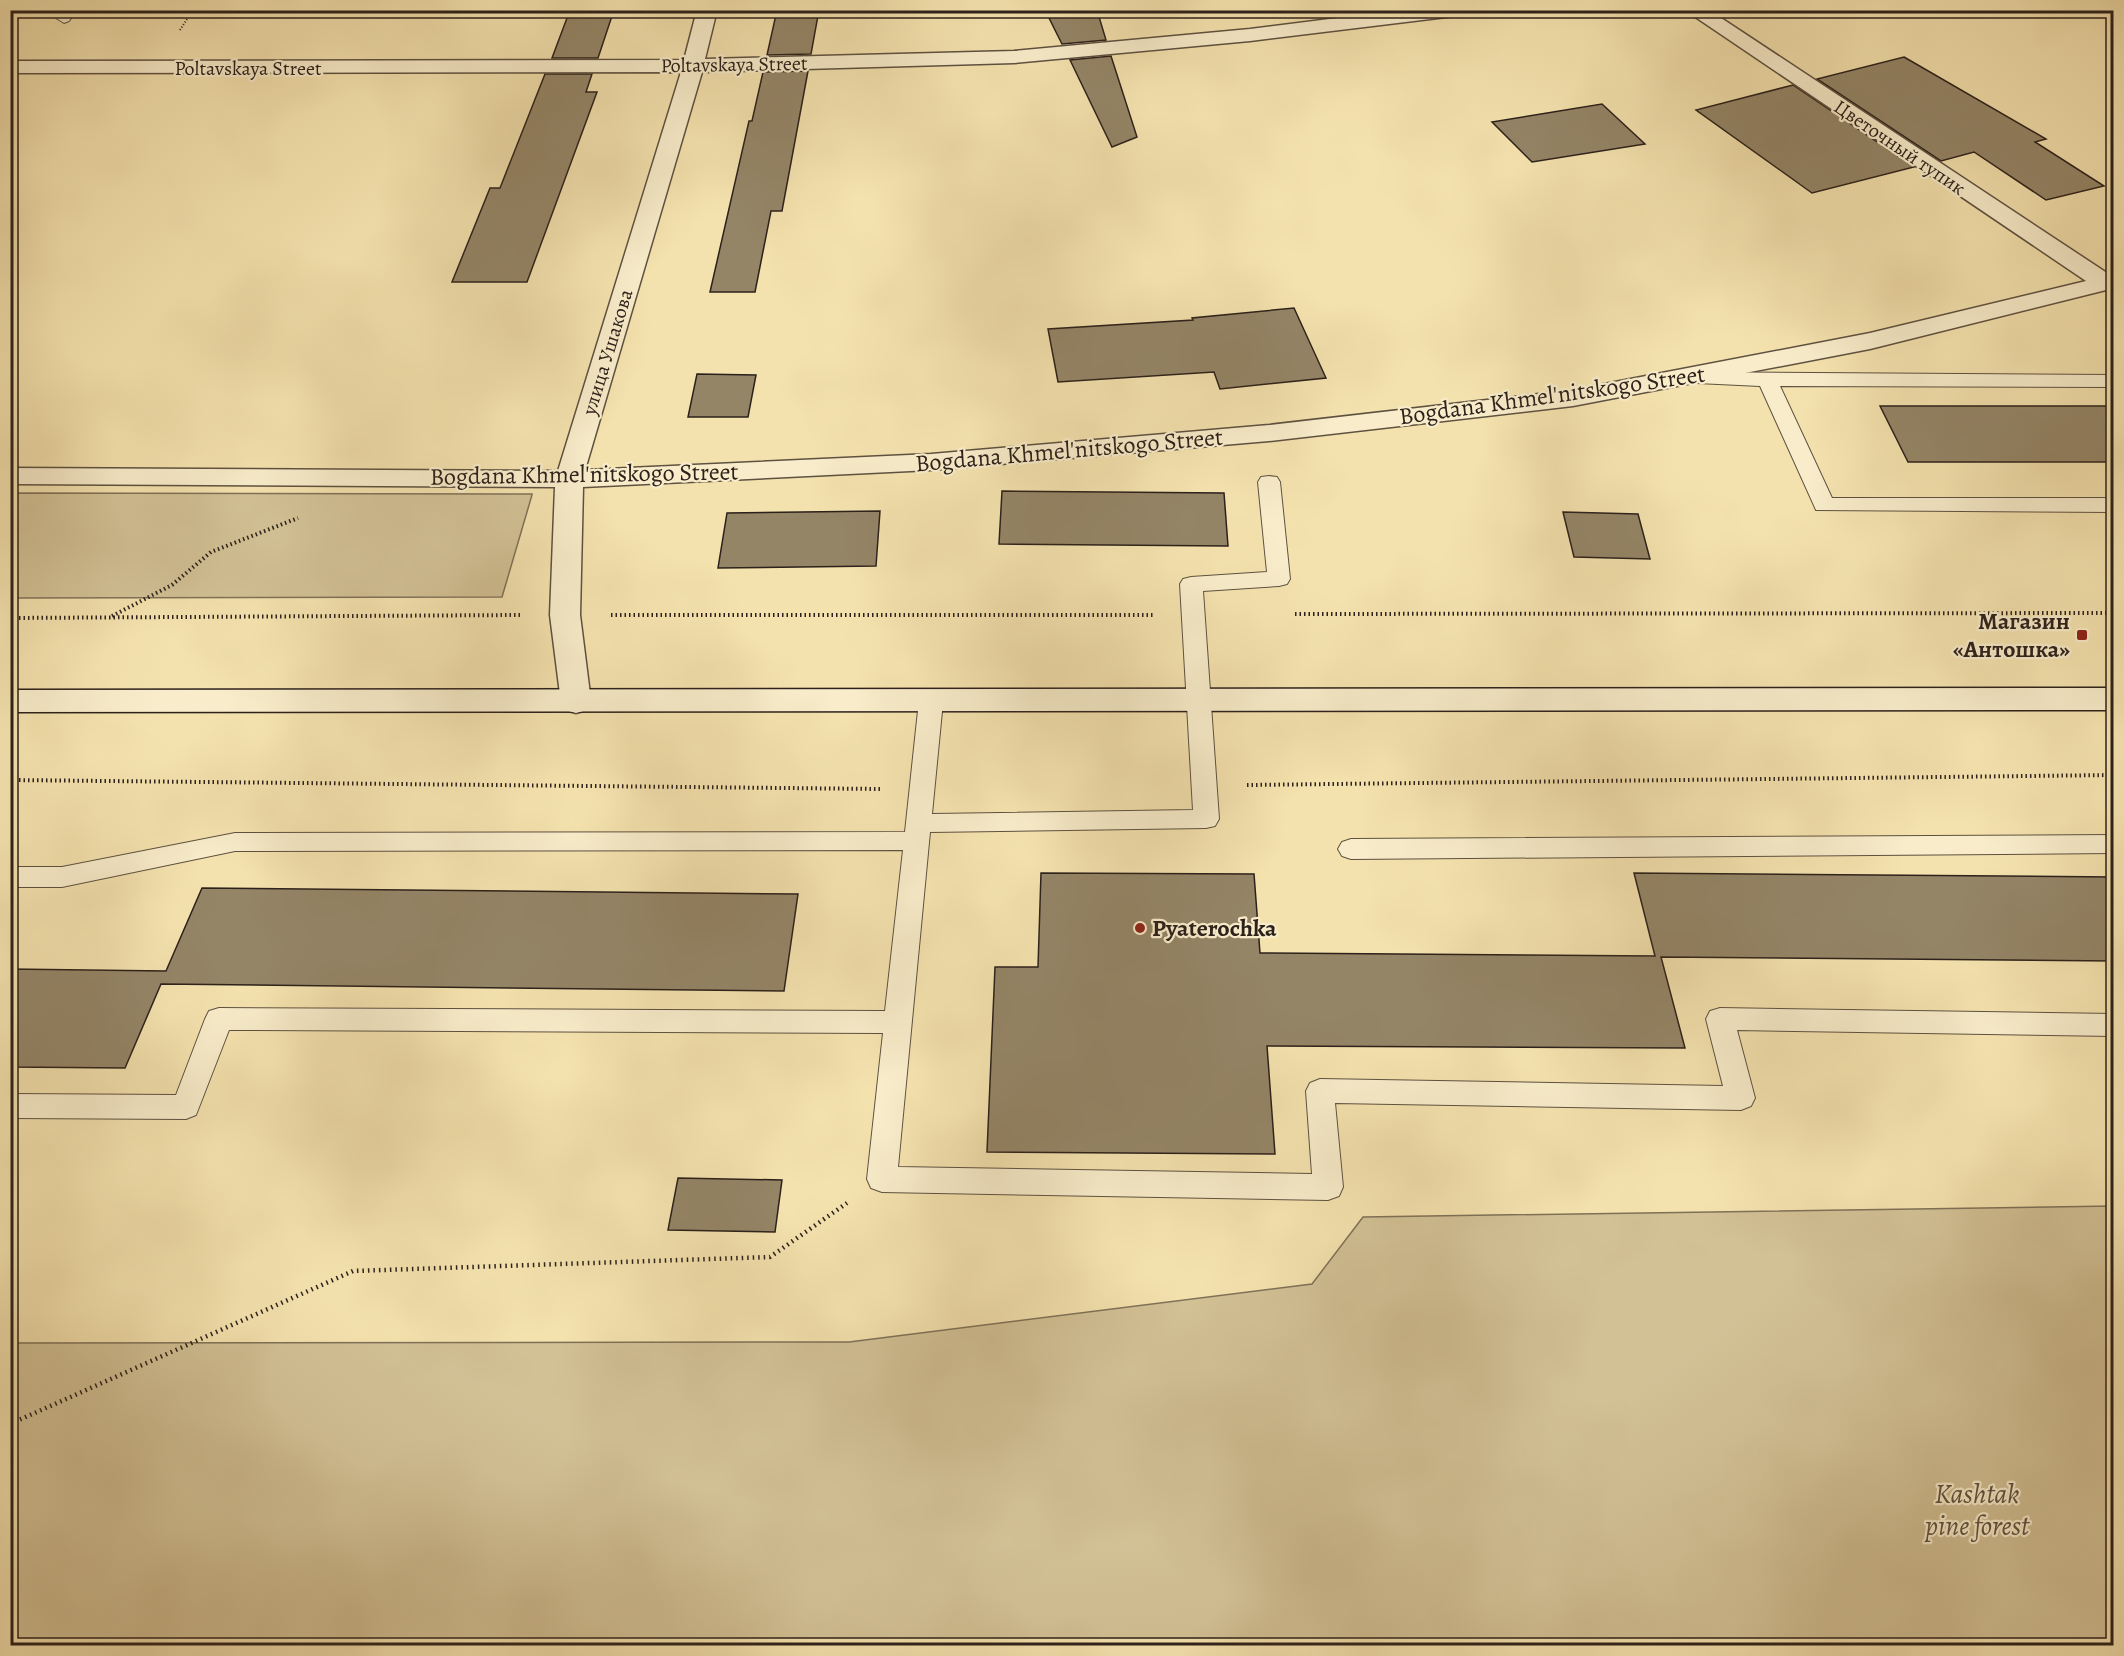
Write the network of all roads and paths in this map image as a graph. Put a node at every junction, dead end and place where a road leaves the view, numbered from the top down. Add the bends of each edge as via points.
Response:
1 (707, 10) edge
2 (1455, 10) edge
3 (1695, 10) edge
4 (693, 66) junction
5 (10, 67) edge
6 (2110, 282) edge
7 (1683, 378) junction
8 (1767, 380) junction
9 (2114, 381) edge
10 (10, 476) edge
11 (569, 479) junction
12 (1269, 482) dead end
13 (2114, 505) edge
14 (299, 517) dead end
15 (2114, 613) edge
16 (1288, 614) dead end
17 (565, 615) junction
18 (1193, 615) junction
19 (109, 617) junction
20 (10, 618) edge
21 (2114, 699) edge
22 (1200, 701) junction
23 (10, 702) edge
24 (576, 702) junction
25 (930, 702) junction
26 (918, 832) junction
27 (2114, 844) edge
28 (1351, 849) dead end
29 (10, 877) edge
30 (898, 1022) junction
31 (2114, 1024) edge
32 (10, 1106) edge
33 (882, 1179) junction
34 (10, 1424) edge

1 - 4 street, улица Ушакова
2 - 4 street, Poltavskaya Street via 1250,35 1014,57
3 - 6 street, Цветочный тупик
4 - 5 street, Poltavskaya Street
4 - 11 street, улица Ушакова
6 - 7 street, Bogdana Khmel'nitskogo Street via 1870,341
7 - 8 lane
7 - 11 street, Bogdana Khmel'nitskogo Street via 1573,398 1269,434 931,462
8 - 9 lane
8 - 13 lane via 1824,505
10 - 11 street, Bogdana Khmel'nitskogo Street
11 - 17 street, улица Ушакова
12 - 18 lane via 1279,579 1191,584
14 - 19 path via 211,552 172,585
15 - 16 path
17 - 18 path
17 - 19 path
17 - 24 street, улица Ушакова
18 - 22 lane
19 - 20 path
21 - 22 street
22 - 25 street
22 - 26 lane via 1206,819
23 - 24 street
24 - 25 street
25 - 26 lane
26 - 29 lane via 235,842 62,877
26 - 30 lane
27 - 28 lane
30 - 32 lane via 219,1018 186,1107
30 - 33 lane
31 - 33 lane via 1720,1019 1741,1098 1320,1091 1328,1187
33 - 34 path via 770,1257 353,1271

